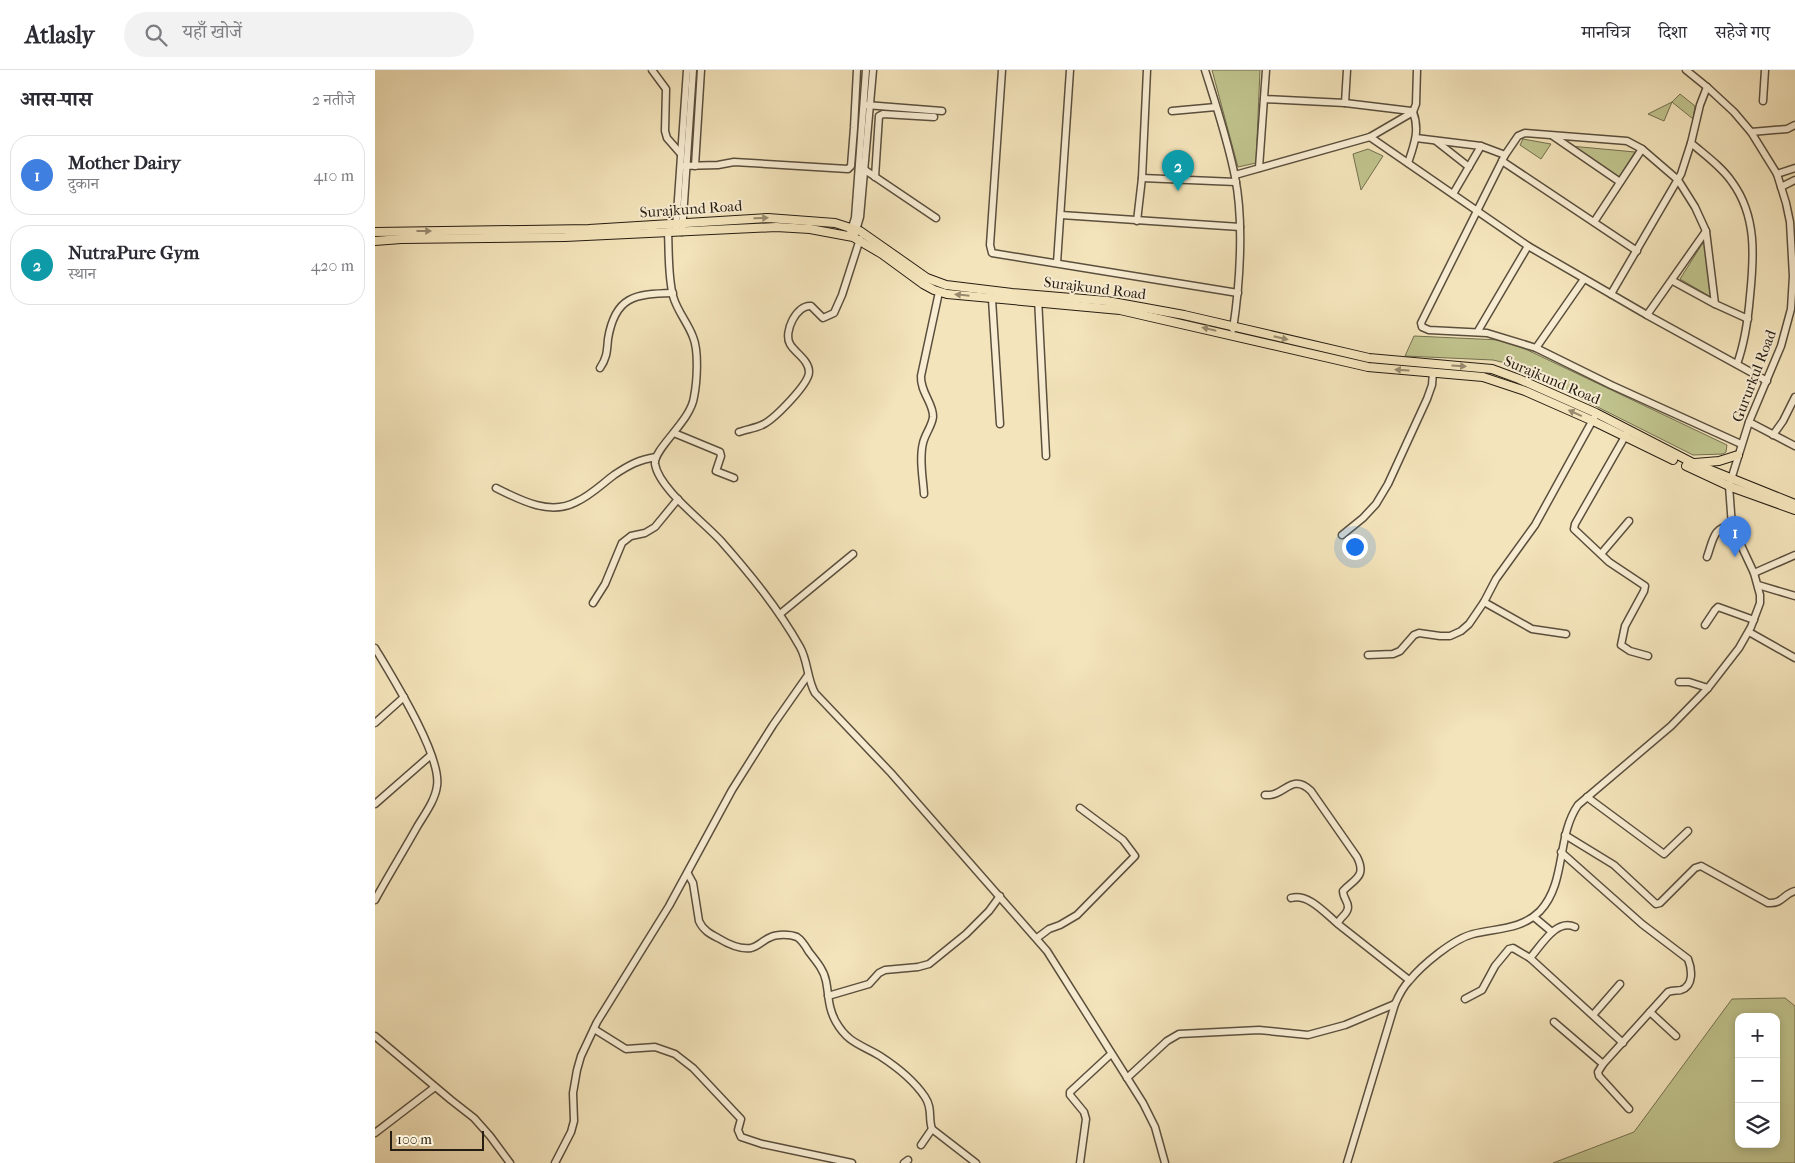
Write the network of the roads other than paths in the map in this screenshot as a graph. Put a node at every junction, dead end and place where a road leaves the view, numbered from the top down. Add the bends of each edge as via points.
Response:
1 (652, 70) edge
2 (687, 70) edge
3 (693, 70) edge
4 (701, 70) edge
5 (857, 70) edge
6 (866, 70) edge
7 (873, 70) edge
8 (1003, 70) edge
9 (1070, 70) edge
10 (1147, 70) edge
11 (1205, 70) edge
12 (1266, 70) edge
13 (1347, 70) edge
14 (1417, 70) edge
15 (1686, 70) edge
16 (1765, 70) edge
17 (1707, 87) junction
18 (1264, 99) junction
19 (1763, 101) dead end
20 (1345, 103) junction
21 (867, 105) junction
22 (1217, 107) junction
23 (943, 111) dead end
24 (1172, 111) dead end
25 (1413, 112) junction
26 (934, 117) dead end
27 (869, 121) junction
28 (879, 121) junction
29 (1795, 125) edge
30 (855, 128) junction
31 (863, 129) junction
32 (1787, 129) junction
33 (1751, 132) junction
34 (1795, 132) edge
35 (1552, 135) junction
36 (1370, 137) junction
37 (1416, 138) junction
38 (1436, 141) junction
39 (1691, 143) junction
40 (1481, 146) junction
41 (1642, 149) junction
42 (681, 154) junction
43 (1503, 158) junction
44 (1408, 163) junction
45 (684, 166) junction
46 (695, 166) junction
47 (1469, 167) junction
48 (862, 168) junction
49 (1259, 168) junction
50 (1795, 168) edge
51 (1777, 174) junction
52 (875, 177) junction
53 (1142, 178) junction
54 (1236, 179) junction
55 (1678, 180) junction
56 (1795, 180) edge
57 (1620, 182) junction
58 (1781, 187) junction
59 (1453, 194) junction
60 (1477, 211) junction
61 (1061, 214) junction
62 (936, 218) dead end
63 (1137, 221) junction
64 (1594, 222) junction
65 (1240, 227) junction
66 (677, 229) junction
67 (1705, 231) junction
68 (375, 232) edge
69 (854, 234) junction
70 (375, 240) edge
71 (1528, 246) junction
72 (1637, 251) junction
73 (1057, 263) junction
74 (1584, 279) junction
75 (1673, 281) junction
76 (939, 292) junction
77 (673, 293) junction
78 (1238, 293) junction
79 (1611, 294) junction
80 (1038, 298) junction
81 (992, 299) junction
82 (1715, 304) junction
83 (1647, 315) junction
84 (1748, 319) junction
85 (1232, 331) junction
86 (1478, 331) junction
87 (1536, 348) junction
88 (1737, 364) junction
89 (600, 368) dead end
90 (1433, 372) junction
91 (1767, 381) junction
92 (1795, 397) edge
93 (1596, 413) junction
94 (1593, 421) junction
95 (1749, 422) junction
96 (1000, 424) dead end
97 (739, 432) dead end
98 (674, 434) junction
99 (1626, 434) junction
100 (1773, 435) junction
101 (1741, 444) junction
102 (1795, 446) edge
103 (1738, 455) junction
104 (1046, 456) dead end
105 (656, 457) junction
106 (1693, 463) junction
107 (734, 478) dead end
108 (1730, 483) junction
109 (495, 488) dead end
110 (924, 494) dead end
111 (678, 499) junction
112 (1795, 504) edge
113 (1795, 510) edge
114 (1629, 521) dead end
115 (1732, 526) junction
116 (1342, 535) dead end
117 (853, 554) dead end
118 (1601, 554) junction
119 (1795, 555) edge
120 (1707, 557) dead end
121 (1755, 573) junction
122 (1758, 585) junction
123 (1795, 596) edge
124 (1484, 602) junction
125 (593, 603) dead end
126 (780, 614) junction
127 (1755, 620) junction
128 (1705, 625) dead end
129 (1749, 632) junction
130 (1565, 634) dead end
131 (375, 648) edge
132 (1368, 655) dead end
133 (1648, 656) dead end
134 (1795, 658) edge
135 (808, 675) junction
136 (1679, 682) dead end
137 (1708, 688) junction
138 (404, 697) junction
139 (375, 723) edge
140 (431, 755) junction
141 (1265, 795) dead end
142 (1587, 798) junction
143 (375, 804) edge
144 (1080, 808) dead end
145 (1688, 831) dead end
146 (1565, 835) junction
147 (1561, 852) junction
148 (687, 874) junction
149 (1795, 891) edge
150 (1000, 896) junction
151 (1291, 898) dead end
152 (375, 899) edge
153 (1533, 916) junction
154 (1337, 923) junction
155 (1575, 927) dead end
156 (1552, 932) junction
157 (1037, 938) junction
158 (1530, 958) junction
159 (1409, 980) junction
160 (1621, 984) dead end
161 (828, 996) junction
162 (1465, 999) dead end
163 (1395, 1004) junction
164 (1650, 1012) junction
165 (1593, 1015) junction
166 (1553, 1022) dead end
167 (594, 1029) junction
168 (375, 1036) edge
169 (1676, 1036) dead end
170 (1623, 1043) junction
171 (1111, 1054) junction
172 (1603, 1064) junction
173 (1127, 1078) junction
174 (435, 1087) junction
175 (1629, 1109) dead end
176 (932, 1129) junction
177 (375, 1133) edge
178 (921, 1145) dead end
179 (1163, 1162) edge
180 (510, 1163) edge
181 (555, 1163) edge
182 (852, 1163) edge
183 (976, 1163) edge
184 (1080, 1163) edge
185 (1347, 1163) edge

1 - 42 street via 666,89 666,135
2 - 42 street
3 - 45 street
4 - 46 street
5 - 30 street
6 - 21 street
7 - 21 street
8 - 73 street via 990,249 994,255
9 - 61 street
10 - 53 street
11 - 22 street
12 - 18 street
13 - 20 street
14 - 25 street
15 - 17 street, Gururkul Road
16 - 19 street
17 - 33 street, Gururkul Road
17 - 39 street
18 - 20 street
18 - 49 street
20 - 25 street
21 - 23 street
21 - 27 street
21 - 31 street
22 - 24 street
22 - 54 street
25 - 36 street
25 - 37 street
26 - 28 street via 883,114
27 - 28 street
27 - 48 street
28 - 52 street
29 - 32 street
30 - 31 street
30 - 46 street via 851,166 847,169 734,162
31 - 48 street
32 - 33 street
32 - 34 street
33 - 51 street, Gururkul Road
35 - 41 street via 1627,141
35 - 43 street via 1521,134
35 - 57 street
36 - 44 street
36 - 49 street
37 - 38 street
37 - 44 street
38 - 40 street
38 - 47 street
39 - 55 street
39 - 84 street via 1728,176 1748,214 1753,257
40 - 43 street
40 - 47 street
41 - 55 street
41 - 57 street
42 - 45 street
43 - 60 street
43 - 64 street
44 - 59 street
45 - 46 street
45 - 66 street
47 - 59 street
48 - 52 street
48 - 69 street
49 - 54 street
50 - 51 street
51 - 58 street, Gururkul Road
52 - 62 street
53 - 54 street
53 - 63 street
54 - 65 street
55 - 67 street
55 - 72 street
56 - 58 street
57 - 64 street
58 - 91 street, Gururkul Road via 1790,222 1793,292 1785,333
59 - 60 street
60 - 71 street
60 - 86 street via 1421,323 1422,328 1429,330
61 - 63 street
61 - 73 street
63 - 65 street
64 - 72 street
65 - 78 street
68 -> 66 main road, Surajkund Road
66 - 69 main road, Surajkund Road via 776,227
66 - 70 main road, Surajkund Road via 565,237
66 - 77 street
67 - 75 street
67 - 82 street
69 - 76 main road, Surajkund Road
69 - 80 main road, Surajkund Road via 940,284
69 - 97 street via 842,295 834,314 823,318 811,306 804,306 789,329 790,344 809,369 806,381 772,419
71 - 74 street
71 - 86 street
72 - 79 street
73 - 78 street
74 - 79 street
74 - 87 street
75 - 82 street
75 - 83 street
81 -> 76 main road, Surajkund Road
76 - 110 street via 921,379 933,417 922,450
77 - 89 street via 642,295 624,303 612,324 607,357
77 - 98 street via 695,340 696,369 693,404
78 - 85 street
79 - 83 street
80 - 81 main road, Surajkund Road
80 - 85 main road, Surajkund Road
80 - 104 street
81 - 96 street
82 - 84 street
83 - 88 street
84 - 88 street
90 -> 85 main road, Surajkund Road via 1368,366
85 -> 93 main road, Surajkund Road via 1369,358 1492,369
86 - 87 street
87 - 101 street
88 - 91 street
94 -> 90 main road, Surajkund Road via 1501,382
90 - 116 street via 1427,399 1388,484 1373,507
91 - 95 street, Gururkul Road
92 - 100 street
93 - 94 street
93 - 99 main road, Surajkund Road
94 - 99 main road, Surajkund Road
94 - 124 street via 1540,518 1496,579
95 - 100 street
95 - 101 street, Gururkul Road
98 - 105 street
98 - 107 street via 719,451 721,455 716,471
99 - 106 main road, Surajkund Road
99 - 108 main road, Surajkund Road
99 - 118 street via 1575,526 1576,531
100 - 102 street
101 - 103 street, Gururkul Road
103 - 106 main road via 1719,461
103 - 108 street, Gururkul Road
105 - 109 street via 637,461 582,499 563,507 525,502
105 - 111 street via 658,473
106 - 108 main road, Surajkund Road
108 - 112 main road, Surajkund Road
108 - 113 main road, Surajkund Road
108 - 115 street
111 - 125 street via 655,527 622,543 605,584
111 - 126 street via 719,540
114 - 118 street
115 - 120 street via 1722,526 1717,530
115 - 121 street
117 - 126 street
118 - 133 street via 1645,586 1625,626 1621,645
119 - 121 street
121 - 122 street
122 - 123 street
122 - 127 street via 1761,600
124 - 130 street via 1532,629
124 - 132 street via 1469,624 1453,634 1419,633 1400,651
126 - 135 street via 801,648
127 - 128 street via 1717,607
127 - 129 street
129 - 134 street
129 - 137 street
131 - 138 street
135 - 148 street via 732,790
135 - 150 street via 815,693 885,766
136 - 137 street
137 - 142 street via 1671,726
138 - 139 street
138 - 140 street
140 - 143 street
140 - 152 street via 437,781 435,792
141 - 154 street via 1275,794 1293,784 1307,788 1357,857 1361,871 1343,892 1348,908
142 - 145 street via 1664,854
142 - 146 street via 1574,812
144 - 157 street via 1123,840 1135,856 1077,915
146 - 147 street
146 - 149 street via 1614,865 1656,904 1701,866 1768,903 1777,903
147 - 153 street via 1557,879 1551,893
147 - 164 street via 1688,960 1689,984 1681,990 1670,991
148 - 161 street via 693,883 699,921 704,929 724,942 746,948 772,936 797,937 821,968
148 - 167 street
150 - 157 street
150 - 161 street via 973,928 929,964 885,970 861,987
151 - 154 street via 1306,899
153 - 156 street
153 - 159 street via 1516,926 1462,938
154 - 159 street
155 - 156 street via 1566,924
156 - 158 street
157 - 171 street
158 - 162 street via 1511,948 1495,966 1482,990
158 - 165 street
159 - 163 street
160 - 165 street
161 - 176 street via 834,1019 848,1038 902,1071 918,1088 930,1108
163 - 173 street via 1308,1035 1259,1030 1179,1034
163 - 185 street
164 - 169 street
164 - 170 street
165 - 170 street
166 - 172 street
167 - 181 street via 577,1070 573,1093 574,1121
167 - 182 street via 623,1048 655,1047 675,1054 689,1064 741,1119 738,1130 741,1137
168 - 174 street
170 - 172 street
171 - 173 street
171 - 184 street via 1070,1092 1086,1119
172 - 175 street via 1599,1076
173 - 179 street via 1155,1127
174 - 177 street
174 - 180 street via 481,1125
176 - 178 street
176 - 183 street

